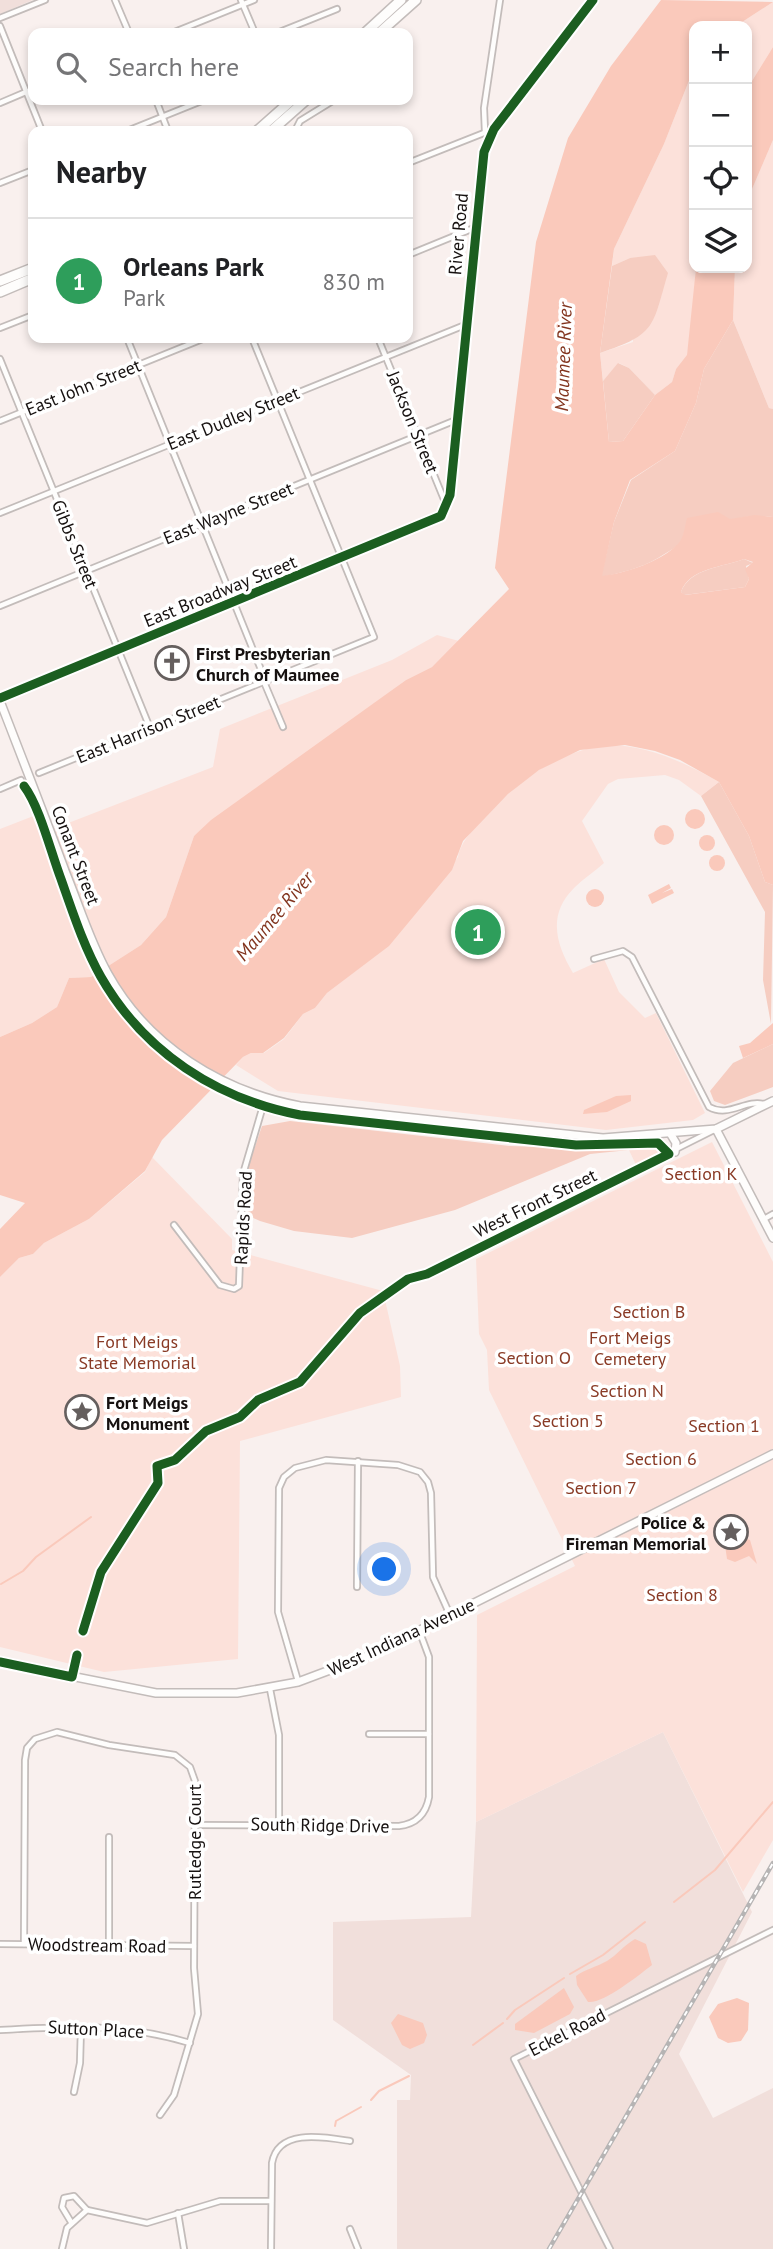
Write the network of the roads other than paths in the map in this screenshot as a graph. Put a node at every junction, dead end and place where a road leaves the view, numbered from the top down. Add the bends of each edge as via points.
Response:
1 (45, 0) edge
2 (115, 0) edge
3 (254, 0) edge
4 (401, 0) edge
5 (416, 0) edge
6 (500, 0) edge
7 (593, 0) edge
8 (242, 2) edge
9 (337, 9) dead end
10 (0, 18) edge
11 (0, 26) edge
12 (127, 28) edge
13 (183, 28) edge
14 (253, 28) edge
15 (290, 28) edge
16 (370, 28) edge
17 (385, 28) edge
18 (27, 92) joint
19 (0, 103) edge
20 (32, 105) edge
21 (158, 105) edge
22 (192, 105) edge
23 (286, 105) edge
24 (300, 105) edge
25 (325, 105) edge
26 (163, 117) junction
27 (40, 126) edge
28 (140, 126) edge
29 (166, 126) edge
30 (263, 126) edge
31 (277, 126) edge
32 (299, 126) edge
33 (494, 129) junction
34 (485, 132) junction
35 (413, 161) edge
36 (28, 172) edge
37 (0, 183) edge
38 (474, 228) junction
39 (413, 253) edge
40 (28, 270) edge
41 (28, 280) edge
42 (0, 281) edge
43 (0, 292) edge
44 (28, 317) edge
45 (466, 324) junction
46 (0, 328) edge
47 (129, 343) edge
48 (192, 343) edge
49 (254, 343) edge
50 (380, 343) edge
51 (386, 356) junction
52 (0, 359) edge
53 (137, 365) junction
54 (277, 400) junction
55 (22, 412) junction
56 (457, 420) junction
57 (0, 421) edge
58 (418, 436) junction
59 (170, 444) junction
60 (310, 480) junction
61 (54, 491) junction
62 (447, 506) junction
63 (0, 513) edge
64 (202, 523) junction
65 (342, 559) junction
66 (86, 570) junction
67 (234, 603) junction
68 (0, 606) edge
69 (118, 650) junction
70 (265, 682) junction
71 (0, 700) edge
72 (283, 727) dead end
73 (150, 728) junction
74 (39, 773) dead end
75 (21, 780) dead end
76 (0, 789) edge
77 (594, 959) dead end
78 (265, 1099) junction
79 (770, 1102) edge
80 (716, 1129) junction
81 (670, 1133) junction
82 (675, 1152) junction
83 (773, 1214) edge
84 (764, 1219) junction
85 (174, 1225) dead end
86 (773, 1238) edge
87 (408, 1279) dead end
88 (773, 1454) edge
89 (358, 1461) junction
90 (356, 1587) dead end
91 (450, 1615) junction
92 (419, 1630) junction
93 (0, 1662) edge
94 (298, 1682) junction
95 (270, 1689) junction
96 (369, 1734) dead end
97 (429, 1734) junction
98 (195, 1825) junction
99 (279, 1825) junction
100 (109, 1837) dead end
101 (773, 1930) edge
102 (0, 1944) edge
103 (24, 1944) junction
104 (109, 1945) junction
105 (194, 1946) junction
106 (81, 2027) junction
107 (0, 2030) edge
108 (190, 2043) junction
109 (74, 2092) dead end
110 (160, 2115) dead end
111 (350, 2141) dead end
112 (271, 2201) junction
113 (87, 2210) junction
114 (178, 2213) junction
115 (71, 2222) junction
116 (350, 2229) dead end
117 (62, 2249) edge
118 (184, 2249) edge
119 (271, 2249) edge
120 (358, 2249) edge
121 (610, 2249) edge

1 - 10 street
2 - 12 street
3 - 8 street
4 - 16 highway
5 - 17 highway
6 - 34 street via 484,108
7 - 33 main road, River Road
8 - 13 street
8 - 14 street
9 - 15 street
11 - 18 street
18 - 19 street
20 - 27 street
21 - 26 street
22 - 26 street
23 - 30 highway
24 - 31 highway
25 - 32 street
26 - 28 street
26 - 29 street
33 - 34 street
33 - 38 main road, River Road via 482,161
34 - 35 street
36 - 37 street
38 - 39 street
38 - 45 main road, River Road
40 - 42 highway
41 - 43 highway
44 - 46 street
45 - 51 street, East Dudley Street
45 - 56 main road, River Road
47 - 53 street
48 - 53 street, East John Street
49 - 54 street
50 - 51 street, Jackson Street
51 - 54 street, East Dudley Street
51 - 58 street, Jackson Street
52 - 55 street, Gibbs Street
53 - 55 street, East John Street
53 - 59 street
54 - 59 street, East Dudley Street
54 - 60 street
55 - 57 street, East John Street
55 - 61 street, Gibbs Street
56 - 58 street, East Wayne Street
56 - 62 main road, River Road
58 - 60 street, East Wayne Street
58 - 62 street, Jackson Street
59 - 61 street, East Dudley Street
59 - 64 street
60 - 64 street, East Wayne Street
60 - 65 street
61 - 63 street, East Dudley Street
61 - 66 street, Gibbs Street
62 - 65 main road, East Broadway Street via 432,522
64 - 66 street, East Wayne Street
64 - 67 street
65 - 67 main road, East Broadway Street
65 - 70 street, East Harrison Street via 374,637
66 - 68 street, East Wayne Street
66 - 69 street, Gibbs Street
67 - 69 main road, East Broadway Street
67 - 70 street
69 - 71 main road, East Broadway Street
69 - 73 street, Gibbs Street
70 - 72 street
70 - 73 street, East Harrison Street
71 - 78 main road, Conant Street via 110,977 140,1018 186,1060
73 - 74 street, East Harrison Street
75 - 76 street
77 - 79 street via 623,951 632,957 709,1107 722,1112
78 - 81 main road, Conant Street via 344,1112 583,1137
78 - 85 street, Rapids Road via 243,1174 239,1286 220,1285
79 - 80 main road, West Front Street
80 - 81 main road, Conant Street
80 - 82 street, West Front Street
80 - 84 main road
81 - 82 main road
82 - 87 street, West Front Street via 427,1274
83 - 84 street
84 - 86 main road
88 - 91 main road, West Indiana Avenue
89 - 90 street
89 - 91 street via 409,1467 428,1482 433,1577
89 - 94 street via 303,1465 289,1472 279,1488 278,1612
91 - 92 main road, West Indiana Avenue
92 - 94 main road, West Indiana Avenue via 345,1666
92 - 97 street, South Ridge Drive via 429,1657
93 - 95 main road, West Indiana Avenue via 156,1693 209,1695
94 - 95 main road, West Indiana Avenue
95 - 99 street via 279,1735
96 - 97 street
97 - 99 street, South Ridge Drive via 429,1800 414,1822 399,1826
98 - 99 street, South Ridge Drive
98 - 103 street, Rutledge Court via 193,1773 178,1757 61,1732 38,1736 27,1748 25,1760
98 - 105 street, Rutledge Court
100 - 104 street
101 - 121 street, Eckel Road via 514,2059
102 - 103 street, Woodstream Road
103 - 104 street, Woodstream Road
104 - 105 street, Woodstream Road
105 - 108 street, Rutledge Court via 198,2006
106 - 107 street, Sutton Place
106 - 108 street, Sutton Place via 142,2029
106 - 109 street
108 - 110 street, Rutledge Court via 174,2095
111 - 112 street via 300,2138 285,2143 273,2157
112 - 114 street via 220,2201
112 - 119 street
113 - 114 street via 140,2222
113 - 115 street
113 - 115 street via 74,2196 64,2198 62,2207
114 - 118 street
115 - 117 street
116 - 120 street

